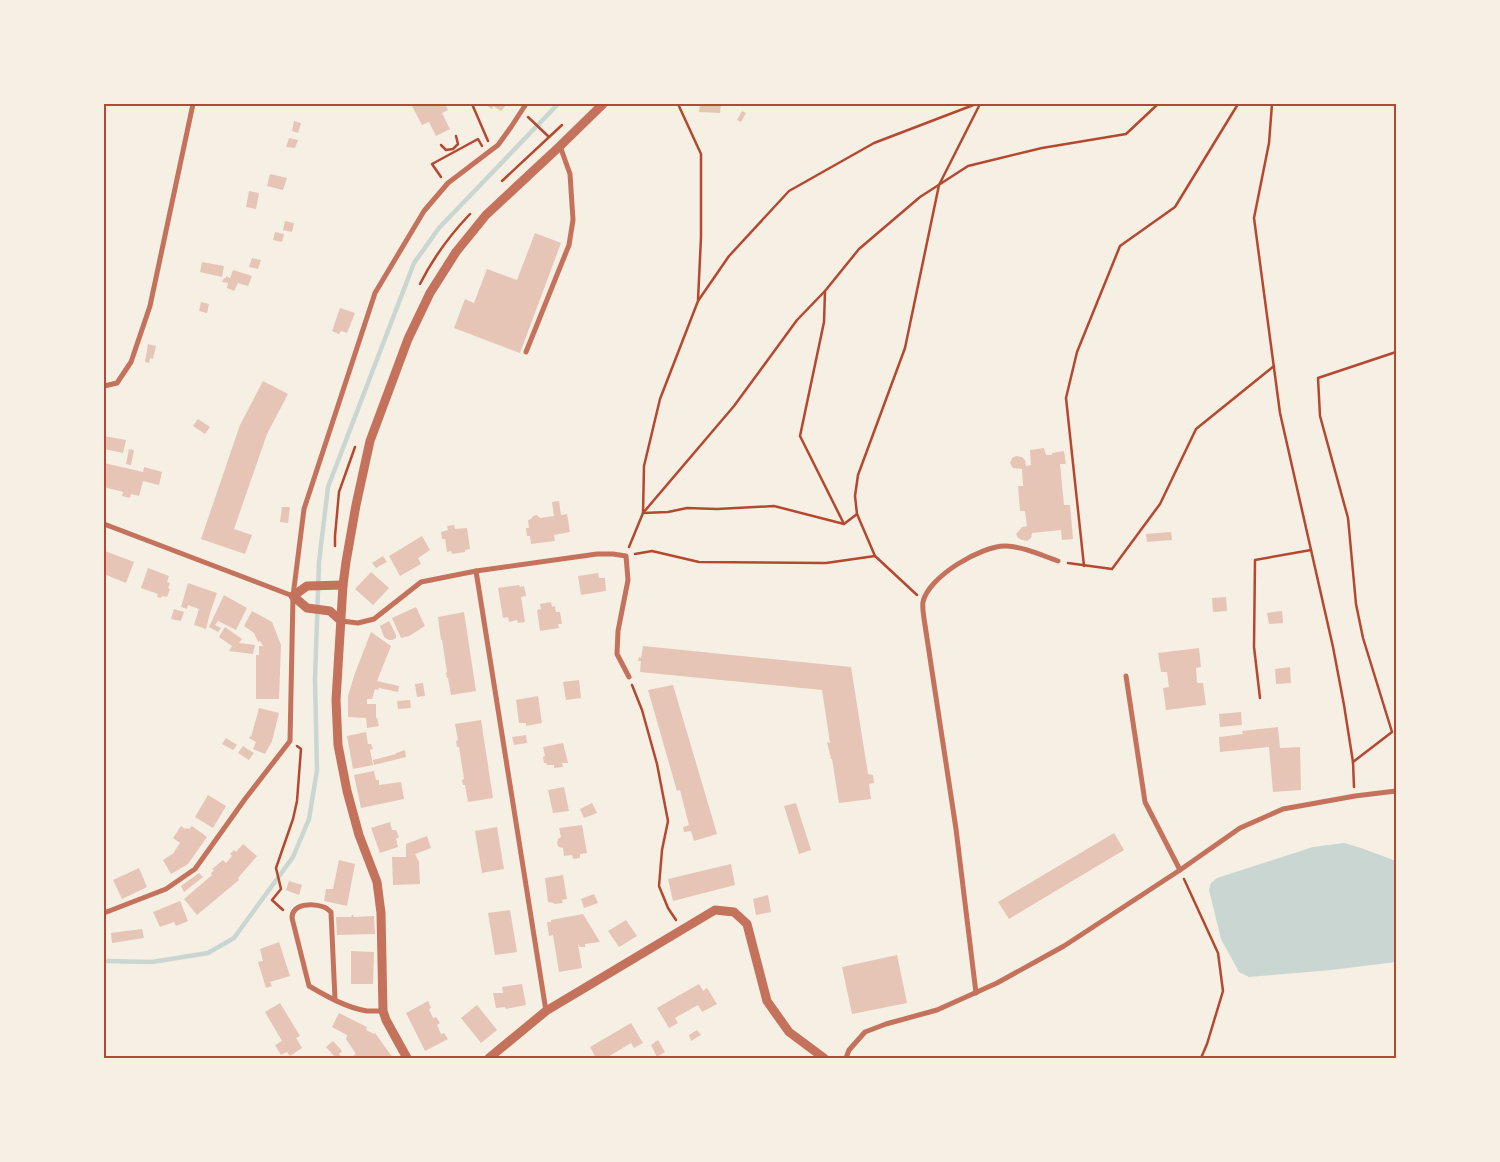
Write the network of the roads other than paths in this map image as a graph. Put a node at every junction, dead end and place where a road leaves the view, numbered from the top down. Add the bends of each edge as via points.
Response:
1 (193, 104) edge
2 (526, 104) edge
3 (603, 104) edge
4 (560, 146) junction
5 (526, 352) dead end
6 (104, 386) edge
7 (104, 524) edge
8 (1058, 561) road end
9 (476, 571) junction
10 (343, 585) junction
11 (292, 596) junction
12 (342, 621) junction
13 (1126, 676) dead end
14 (629, 677) road end
15 (1396, 791) edge
16 (1180, 870) junction
17 (104, 913) edge
18 (976, 993) junction
19 (335, 999) junction
20 (383, 1010) junction
21 (546, 1010) junction
22 (407, 1058) edge
23 (490, 1058) edge
24 (824, 1058) edge
25 (846, 1058) edge

1 - 6 street via 150,306 131,362 117,383
2 - 11 street via 498,145 448,183 424,211 375,293 304,509
3 - 4 street
4 - 5 street via 570,174 573,220 569,246
4 - 10 street via 486,214 430,293 408,339 370,441
7 - 11 street
8 - 18 street via 1032,551 1004,546 987,550 965,558 946,572 930,588 924,601
9 - 12 street via 422,582 374,619 358,623
9 - 14 street via 597,554 626,556 628,580 617,654
9 - 21 street
10 - 11 street via 307,586
10 - 12 street
11 - 12 street via 307,608 330,611
11 - 17 street via 290,741 195,868 166,889
12 - 20 street via 336,700 338,745 357,826 377,882 381,913
13 - 16 street via 1145,802
15 - 16 street via 1283,809 1240,828
16 - 18 street via 1064,946
18 - 25 street via 937,1010 865,1032
19 - 19 street via 331,912 324,907 306,905 296,908 292,918 308,986
19 - 20 street via 367,1011
20 - 22 street
21 - 23 street
21 - 24 street via 715,910 734,912 747,924 767,1001 789,1032

